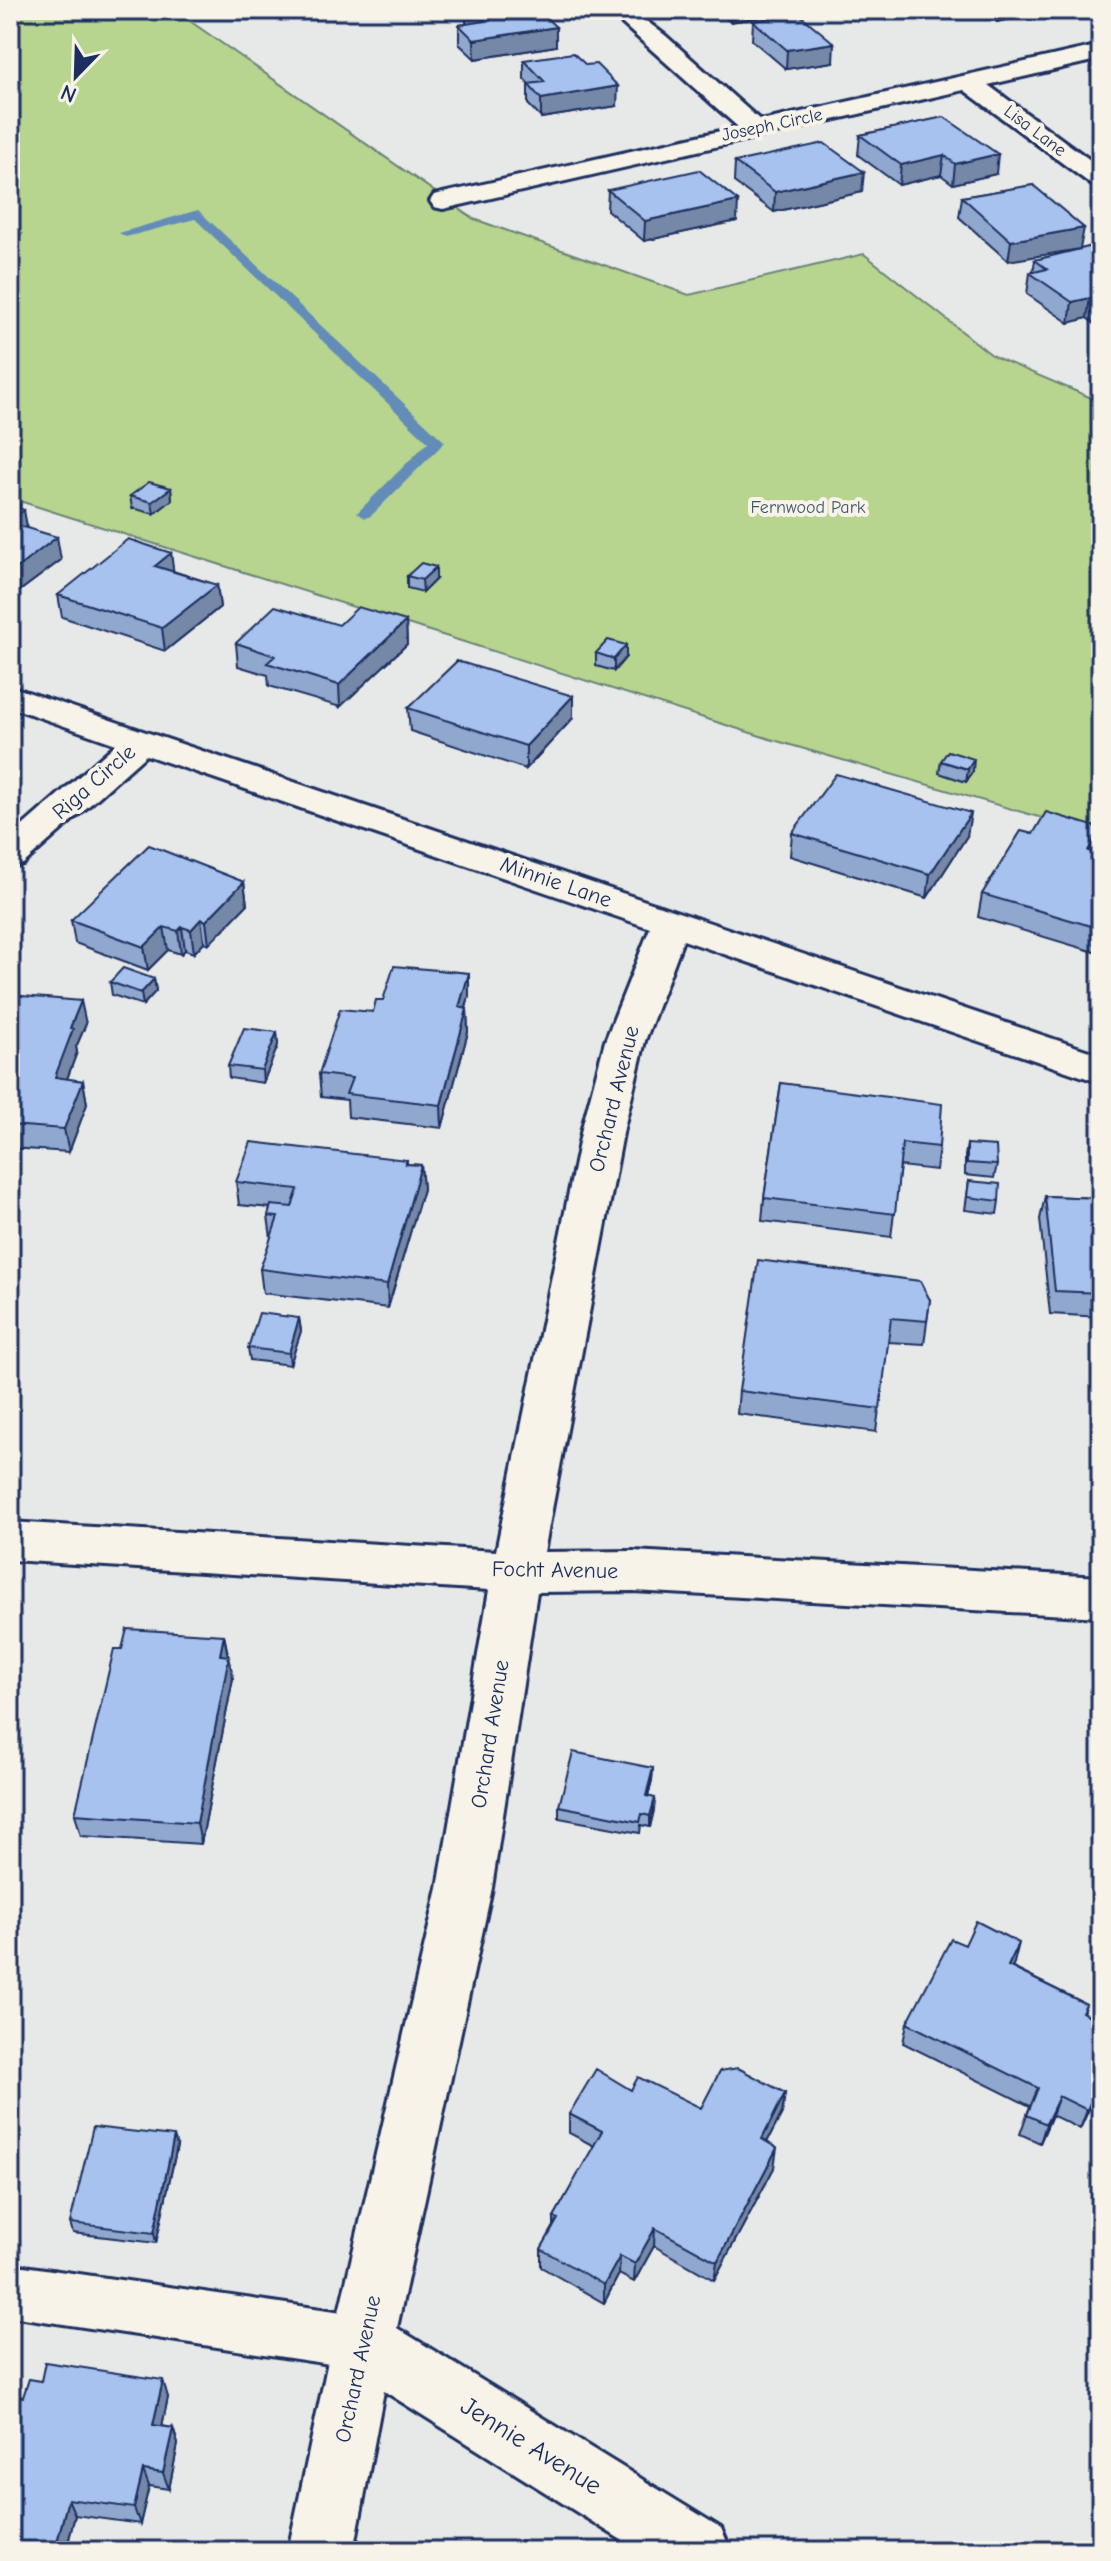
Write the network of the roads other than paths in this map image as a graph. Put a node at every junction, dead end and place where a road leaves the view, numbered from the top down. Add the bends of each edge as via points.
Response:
1 (618, 10) edge
2 (1101, 52) edge
3 (970, 83) junction
4 (755, 129) junction
5 (1101, 180) edge
6 (443, 201) dead end
7 (10, 696) edge
8 (142, 740) junction
9 (10, 856) edge
10 (671, 922) junction
11 (1101, 1069) edge
12 (10, 1541) edge
13 (516, 1572) junction
14 (1101, 1597) edge
15 (10, 2290) edge
16 (363, 2342) junction
17 (321, 2551) edge
18 (698, 2551) edge

1 - 4 street
2 - 3 street, Joseph Circle
3 - 4 street, Joseph Circle
3 - 5 street, Lisa Lane
4 - 6 street, Joseph Circle
7 - 8 street, Minnie Lane
8 - 9 street, Riga Circle
8 - 10 street, Minnie Lane
10 - 11 street, Minnie Lane
10 - 13 street, Orchard Avenue via 625,1041 603,1128
12 - 13 street, Focht Avenue
13 - 14 street, Focht Avenue via 633,1571
13 - 16 street, Orchard Avenue via 465,1888
15 - 16 lane
16 - 17 street, Orchard Avenue
16 - 18 street, Jennie Avenue

